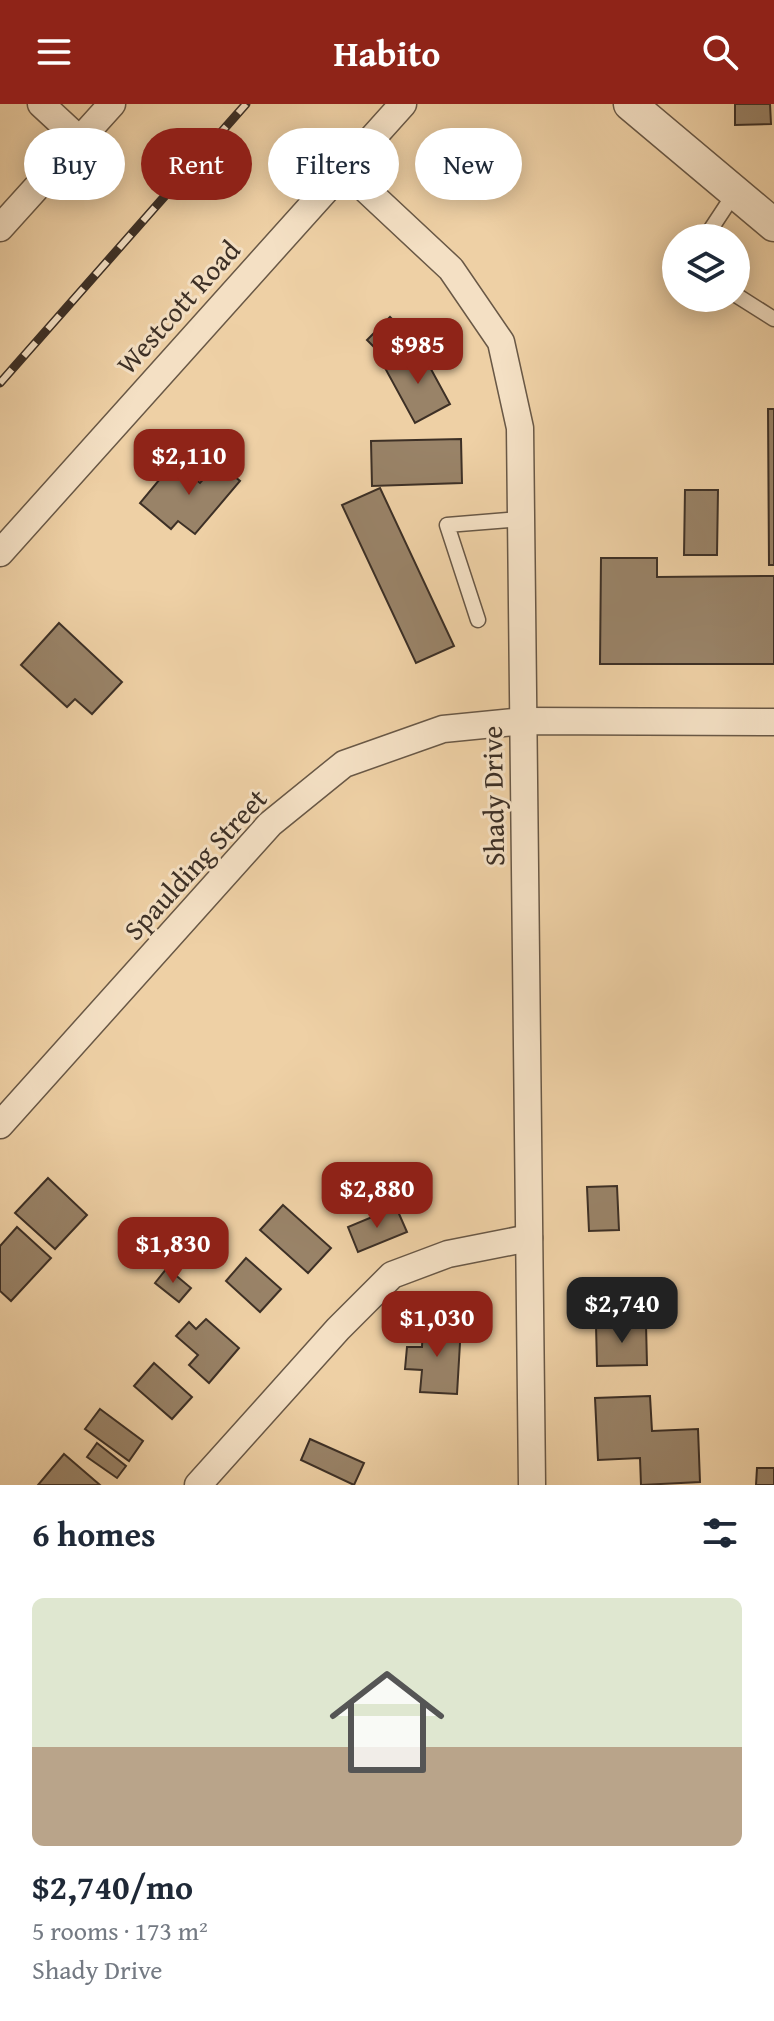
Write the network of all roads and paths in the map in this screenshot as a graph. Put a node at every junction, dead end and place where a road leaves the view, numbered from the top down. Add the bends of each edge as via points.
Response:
1 (41, 104) edge
2 (112, 104) edge
3 (403, 104) edge
4 (630, 104) edge
5 (67, 128) edge
6 (92, 128) edge
7 (381, 128) edge
8 (734, 194) junction
9 (26, 200) edge
10 (316, 200) edge
11 (377, 200) edge
12 (714, 224) edge
13 (774, 225) edge
14 (0, 228) edge
15 (750, 304) edge
16 (774, 319) edge
17 (521, 519) junction
18 (0, 553) edge
19 (478, 620) dead end
20 (524, 721) junction
21 (774, 722) edge
22 (0, 1125) edge
23 (529, 1238) junction
24 (198, 1485) edge
25 (532, 1485) edge

1 - 5 street
2 - 6 street
3 - 7 street, Westcott Road
4 - 8 street
8 - 12 lane
8 - 13 street
9 - 14 street
10 - 18 street, Westcott Road
11 - 17 street, Shady Drive via 451,269 501,342 520,428
15 - 16 lane
17 - 19 lane via 447,525
17 - 20 street, Shady Drive
20 - 21 street, Spaulding Street
20 - 22 street, Spaulding Street via 443,729 344,764 270,824
20 - 23 street, Shady Drive
23 - 24 street via 448,1254 392,1275
23 - 25 street, Shady Drive

